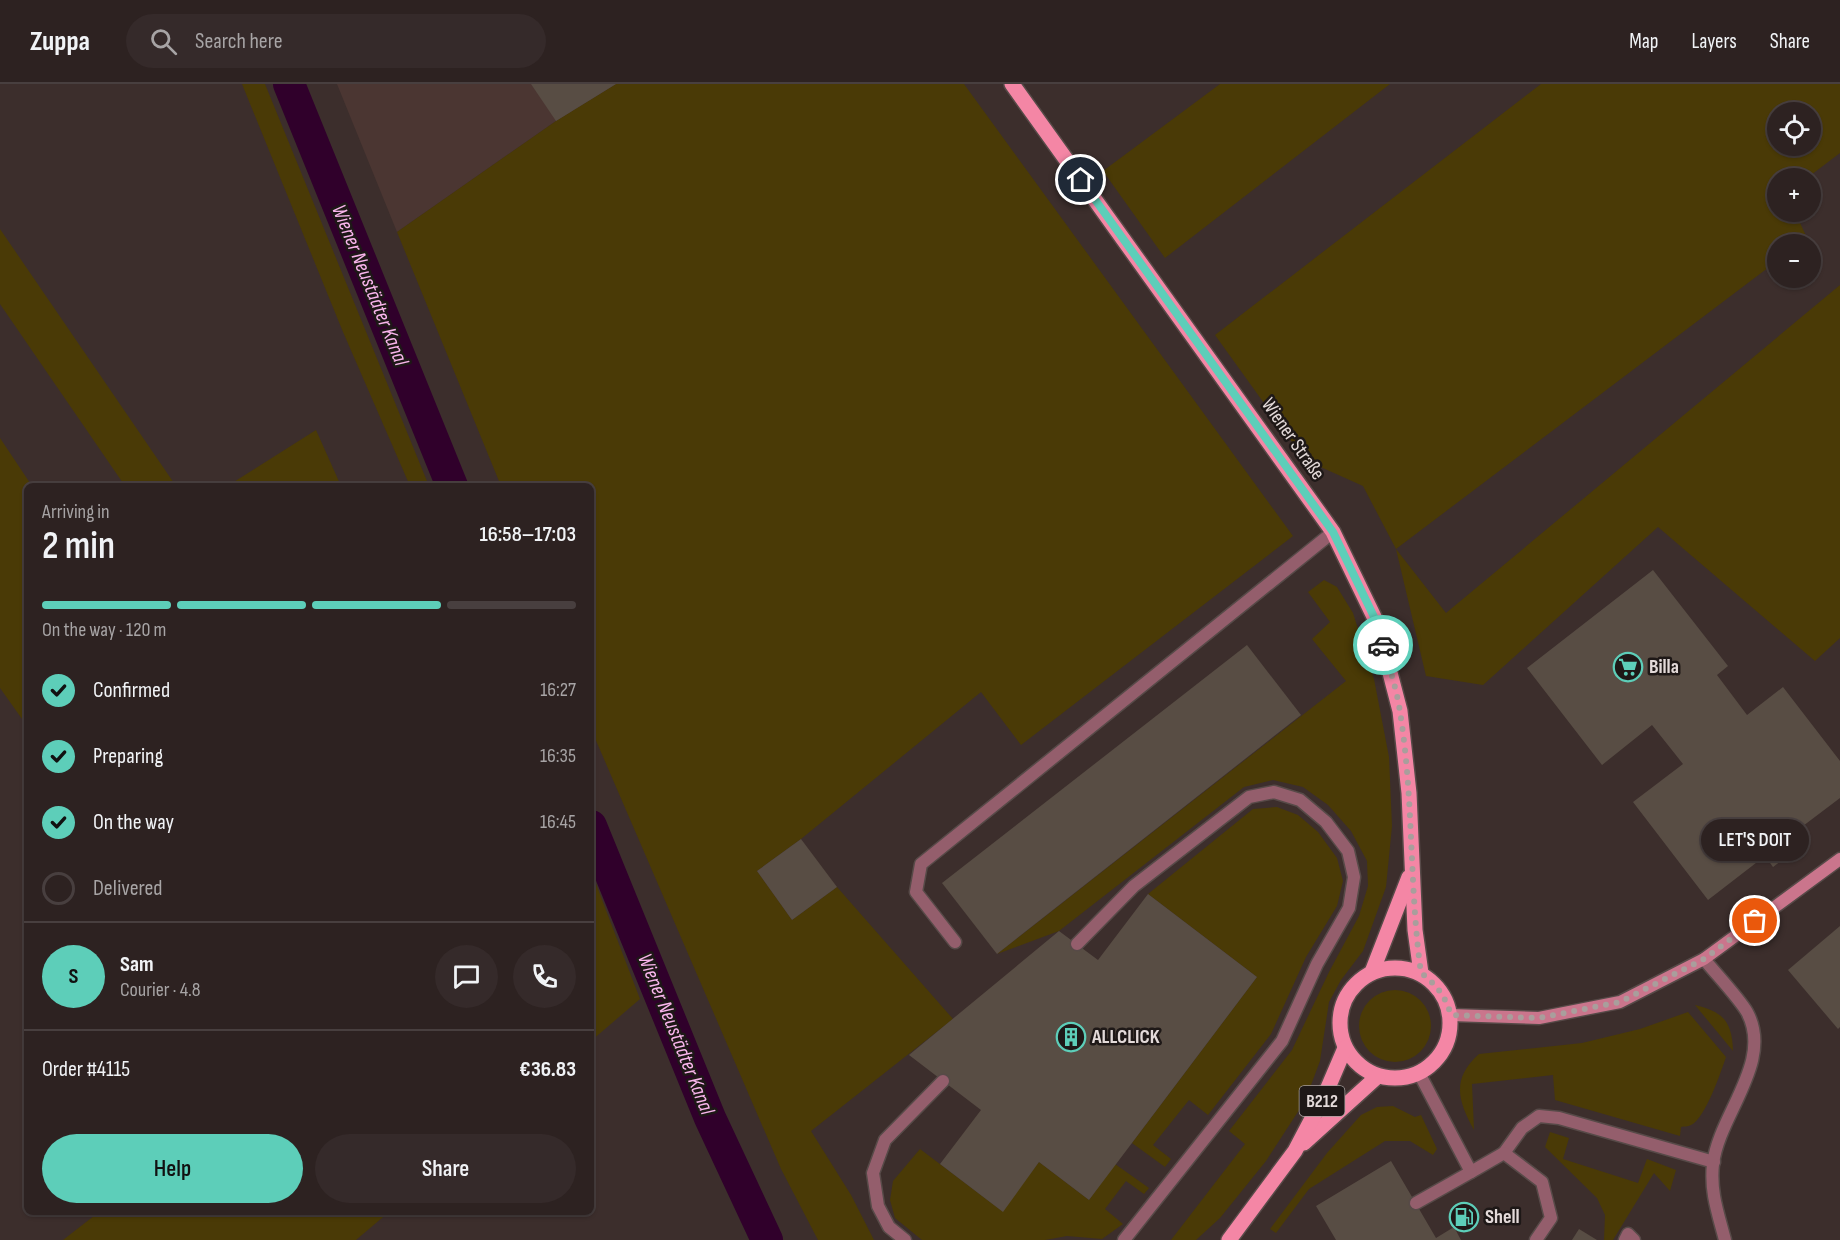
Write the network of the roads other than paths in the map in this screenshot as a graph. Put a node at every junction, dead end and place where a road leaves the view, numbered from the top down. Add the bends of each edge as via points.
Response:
1 (1012, 84) edge
2 (1333, 532) junction
3 (1840, 859) edge
4 (1411, 870) junction
5 (955, 942) dead end
6 (1077, 944) dead end
7 (1704, 959) junction
8 (1372, 972) junction
9 (1421, 973) junction
10 (1451, 1015) junction
11 (1345, 1048) junction
12 (1419, 1073) junction
13 (1378, 1077) junction
14 (943, 1081) dead end
15 (1295, 1151) junction
16 (1504, 1153) junction
17 (1714, 1162) junction
18 (1471, 1172) junction
19 (1416, 1203) dead end
20 (905, 1240) edge
21 (1124, 1240) edge
22 (1229, 1240) edge
23 (1536, 1240) edge
24 (1625, 1240) edge
25 (1634, 1240) edge
26 (1725, 1240) edge

1 - 2 main road, Wiener Straße
2 - 4 main road, Wiener Straße via 1377,623 1400,711 1409,793
2 - 5 street via 921,864 916,892
3 - 7 main road
4 - 8 main road, Wiener Straße
4 - 9 main road, Wiener Straße
6 - 21 street via 1134,886 1249,797 1274,792 1300,800 1326,822 1348,851 1354,877 1349,908 1317,964 1282,1041
7 - 10 main road via 1620,1002 1539,1018
7 - 17 street via 1747,1013 1756,1044 1748,1076 1725,1123
8 - 9 main road via 1397,967
8 - 11 main road, Wiener Straße via 1346,996 1339,1031
9 - 10 main road via 1445,998
10 - 12 main road via 1449,1038 1438,1059
11 - 13 main road, B212 via 1359,1066
11 - 15 main road, B212
12 - 13 main road via 1399,1079
12 - 18 street
13 - 15 main road, B212
14 - 20 street via 885,1140 873,1173 878,1206 889,1227
15 - 22 main road, B212
16 - 17 street via 1522,1128 1539,1116 1559,1118
16 - 18 street
16 - 23 street via 1542,1182 1551,1218
17 - 26 street via 1713,1196
18 - 19 street
24 - 25 street via 1628,1234

